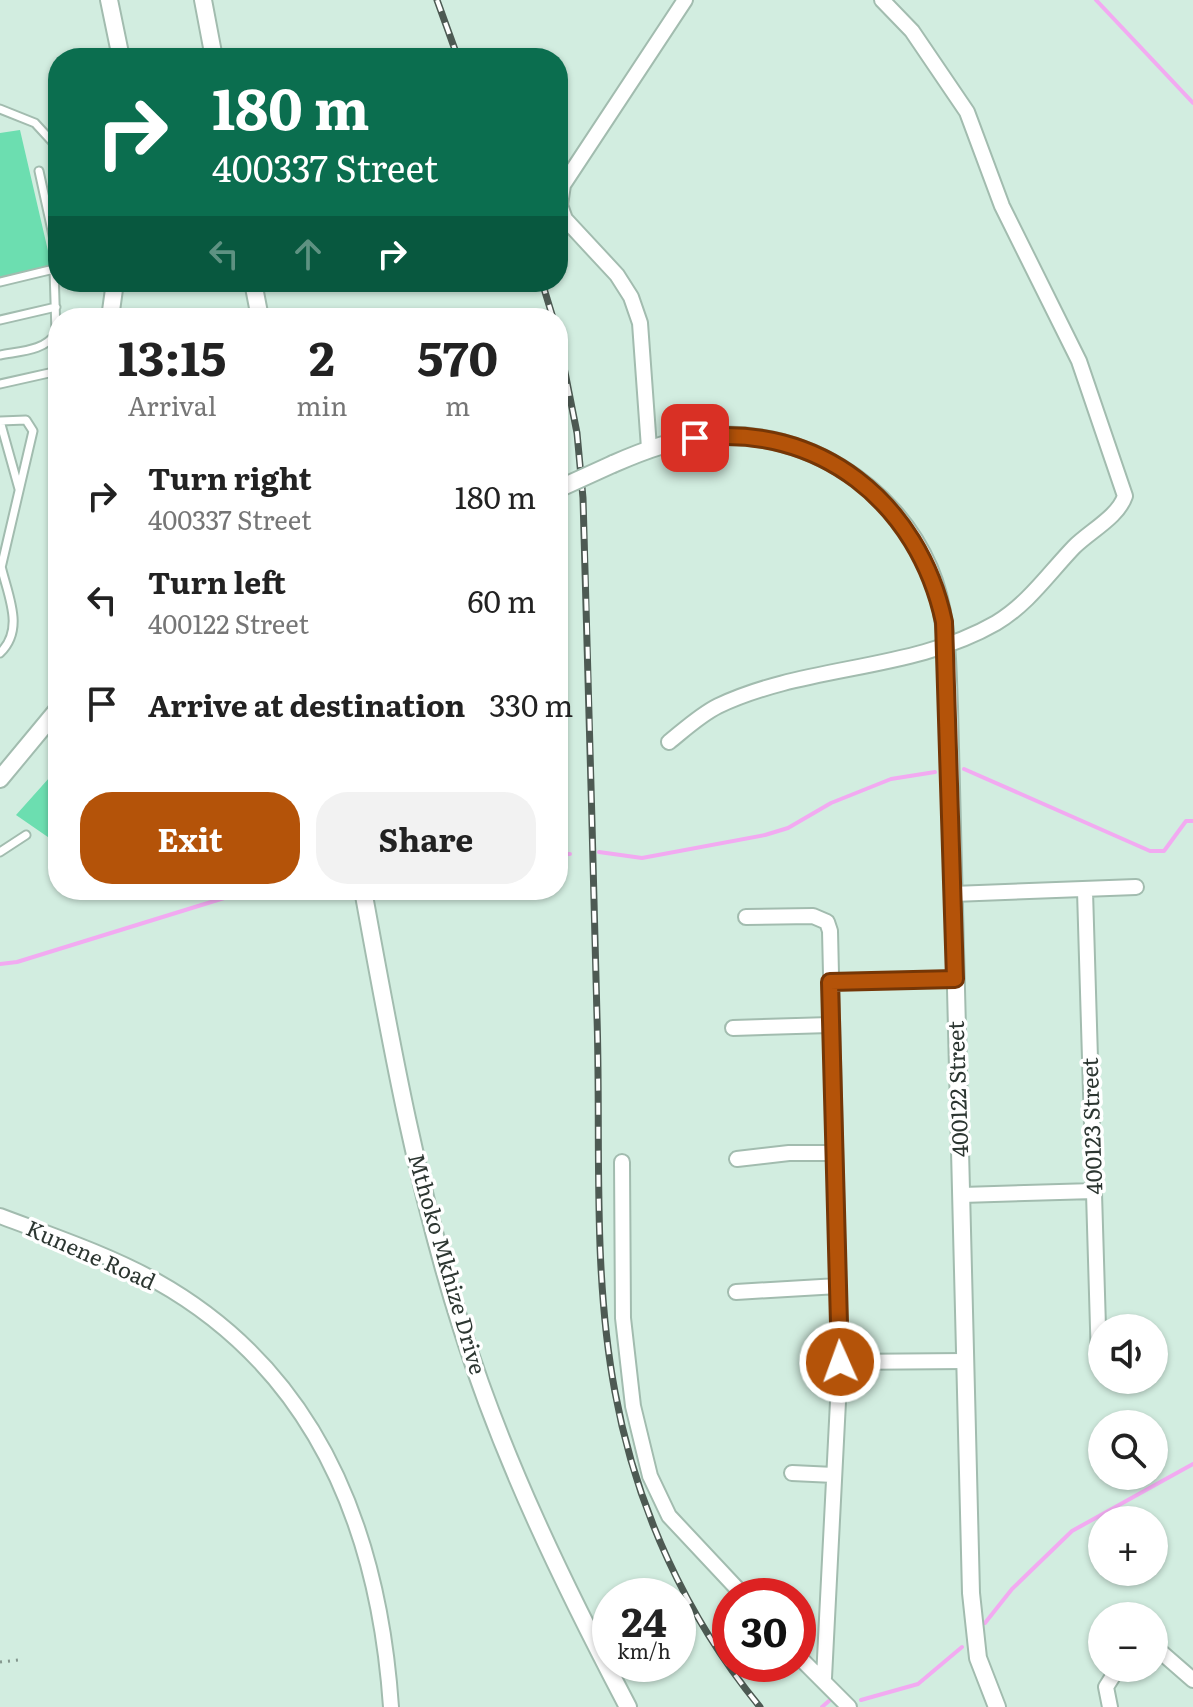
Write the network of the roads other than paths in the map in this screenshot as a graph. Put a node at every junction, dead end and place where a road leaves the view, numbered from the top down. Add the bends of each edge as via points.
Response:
1 (109, 0) edge
2 (203, 0) edge
3 (685, 0) edge
4 (882, 0) edge
5 (119, 48) edge
6 (212, 48) edge
7 (0, 109) edge
8 (48, 137) edge
9 (39, 171) dead end
10 (568, 177) edge
11 (48, 213) edge
12 (568, 222) edge
13 (48, 270) edge
14 (0, 282) edge
15 (55, 292) edge
16 (56, 307) joint
17 (52, 308) edge
18 (48, 309) edge
19 (0, 320) edge
20 (48, 342) edge
21 (0, 355) edge
22 (48, 373) edge
23 (0, 384) edge
24 (0, 421) edge
25 (649, 448) junction
26 (568, 484) edge
27 (19, 490) junction
28 (1, 565) edge
29 (947, 647) junction
30 (0, 653) edge
31 (48, 721) edge
32 (669, 742) dead end
33 (0, 779) edge
34 (26, 835) dead end
35 (0, 852) edge
36 (1136, 887) dead end
37 (1085, 891) junction
38 (953, 894) junction
39 (365, 900) edge
40 (746, 917) dead end
41 (955, 979) junction
42 (830, 982) junction
43 (830, 1025) junction
44 (733, 1028) dead end
45 (834, 1153) junction
46 (737, 1159) dead end
47 (622, 1162) dead end
48 (1094, 1191) junction
49 (962, 1195) junction
50 (0, 1216) edge
51 (838, 1286) junction
52 (736, 1292) dead end
53 (1098, 1314) edge
54 (966, 1361) junction
55 (840, 1362) junction
56 (792, 1473) dead end
57 (834, 1475) junction
58 (727, 1578) edge
59 (1168, 1658) edge
60 (816, 1671) edge
61 (824, 1678) junction
62 (1193, 1680) edge
63 (1109, 1682) edge
64 (391, 1707) edge
65 (628, 1707) edge
66 (849, 1707) edge
67 (997, 1707) edge
68 (1110, 1707) edge

1 - 5 street
2 - 6 street
3 - 10 street
4 - 29 street via 912,31 967,112 1002,206 1079,361 1125,496 1023,604
7 - 8 lane via 35,123
9 - 11 lane
12 - 25 street via 631,297 640,323
13 - 14 lane
15 - 16 lane
16 - 17 lane
18 - 19 lane
20 - 21 lane
22 - 23 lane
24 - 27 lane
24 - 27 lane via 20,419 33,431
25 - 26 street, 400122 Street, bridge
25 - 29 street, 400122 Street via 701,437 743,436 809,452 856,478 915,542 939,598
27 - 28 lane
28 - 30 lane via 15,628
29 - 32 street via 752,694 717,707
29 - 38 street, 400122 Street
31 - 33 street
34 - 35 lane
36 - 37 street
37 - 38 street
37 - 48 street, 400123 Street
38 - 41 street, 400122 Street
39 - 65 street, Mthoko Mkhize Drive via 405,1118 462,1330 522,1488
40 - 42 street via 823,919 829,926
41 - 42 street
41 - 49 street, 400122 Street
42 - 43 street
43 - 44 street
43 - 45 street
45 - 46 street
45 - 51 street
47 - 58 street via 624,1332 633,1406 650,1476 669,1516
48 - 49 street
48 - 53 street, 400123 Street
49 - 54 street, 400122 Street
50 - 64 street, Kunene Road via 117,1261 158,1283 233,1337 289,1397 339,1477 358,1524 384,1622
51 - 52 street
51 - 55 street
54 - 55 street
54 - 67 street, 400122 Street via 975,1636
55 - 57 street
56 - 57 street
57 - 61 street
59 - 62 street
60 - 61 street
61 - 66 street
63 - 68 street

